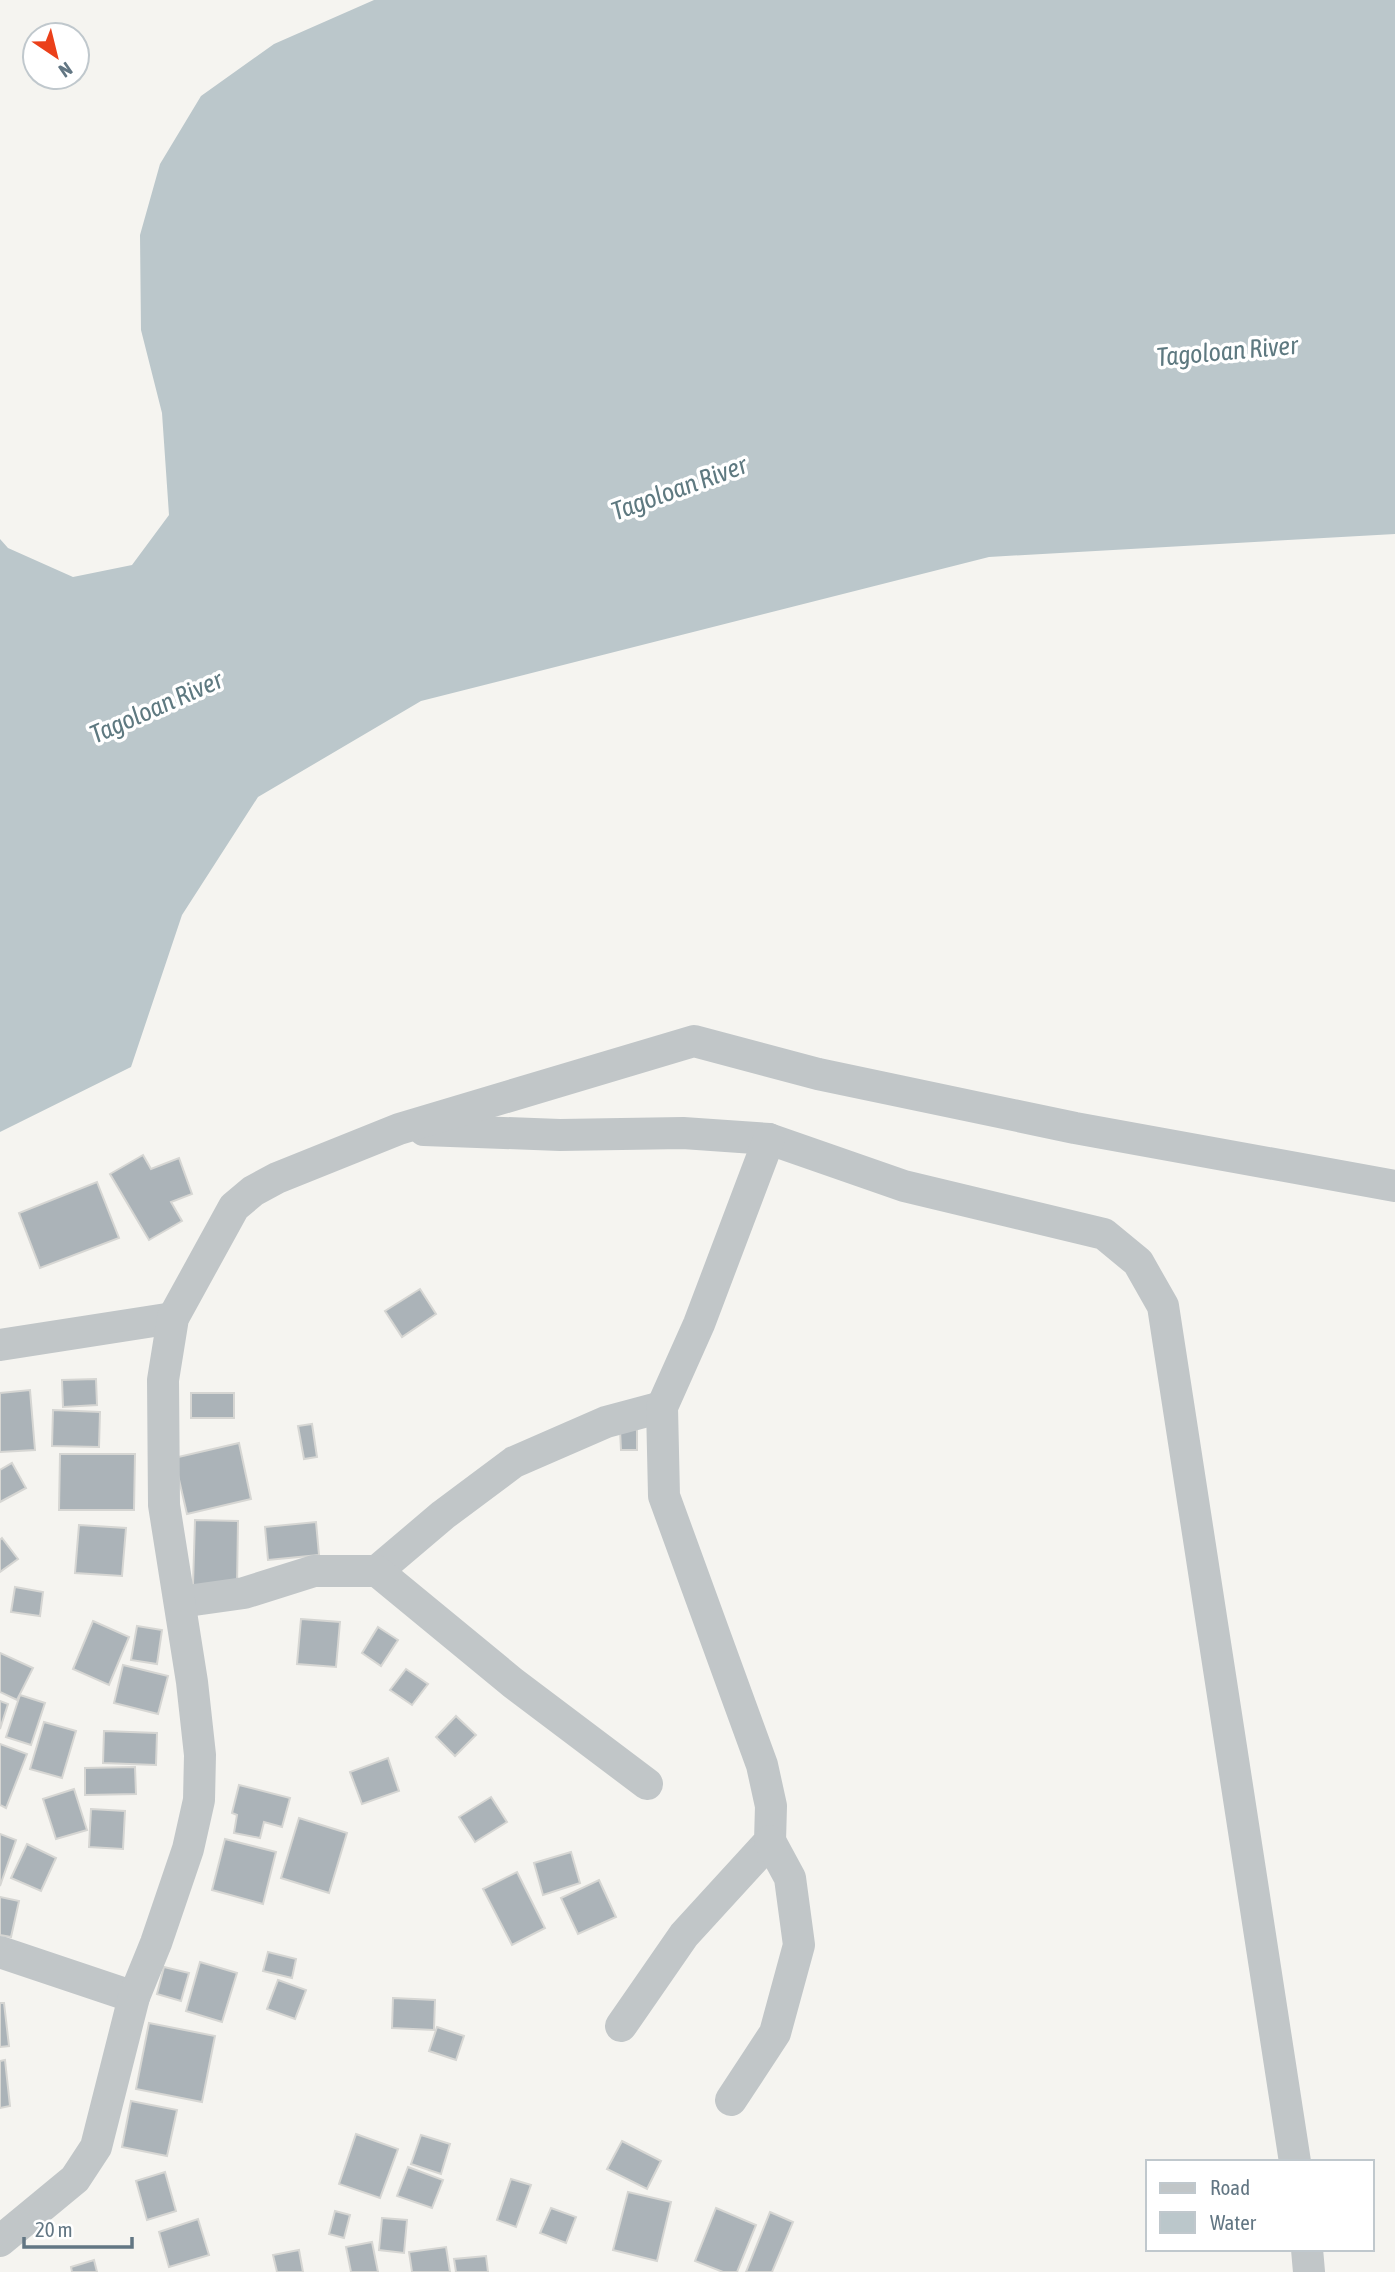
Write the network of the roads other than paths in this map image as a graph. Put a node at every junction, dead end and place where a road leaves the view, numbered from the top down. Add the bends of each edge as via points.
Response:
1 (398, 1129) junction
2 (769, 1139) junction
3 (1395, 1186) edge
4 (173, 1318) junction
5 (0, 1345) edge
6 (662, 1407) junction
7 (377, 1572) junction
8 (180, 1602) junction
9 (647, 1784) dead end
10 (770, 1841) junction
11 (0, 1952) edge
12 (134, 1997) junction
13 (621, 2026) dead end
14 (731, 2100) dead end
15 (1295, 2160) edge
16 (0, 2241) edge
17 (1307, 2251) edge
18 (1309, 2272) edge

1 - 2 street via 560,1135 683,1133
1 - 3 street via 694,1041 818,1074 1062,1125
1 - 4 street via 253,1191 234,1207
2 - 6 street via 699,1324
2 - 15 street via 904,1186 1104,1234 1138,1262 1164,1306
4 - 5 street
4 - 8 street via 163,1380 164,1505
6 - 7 street via 606,1422 514,1462
6 - 10 street via 664,1496 762,1765 771,1806
7 - 8 street via 314,1572 244,1592
7 - 9 street
8 - 12 street via 200,1755 199,1800 184,1861
10 - 13 street via 684,1935
10 - 14 street via 790,1878 799,1945 775,2033
11 - 12 street
12 - 16 street via 96,2147 75,2179
17 - 18 street

